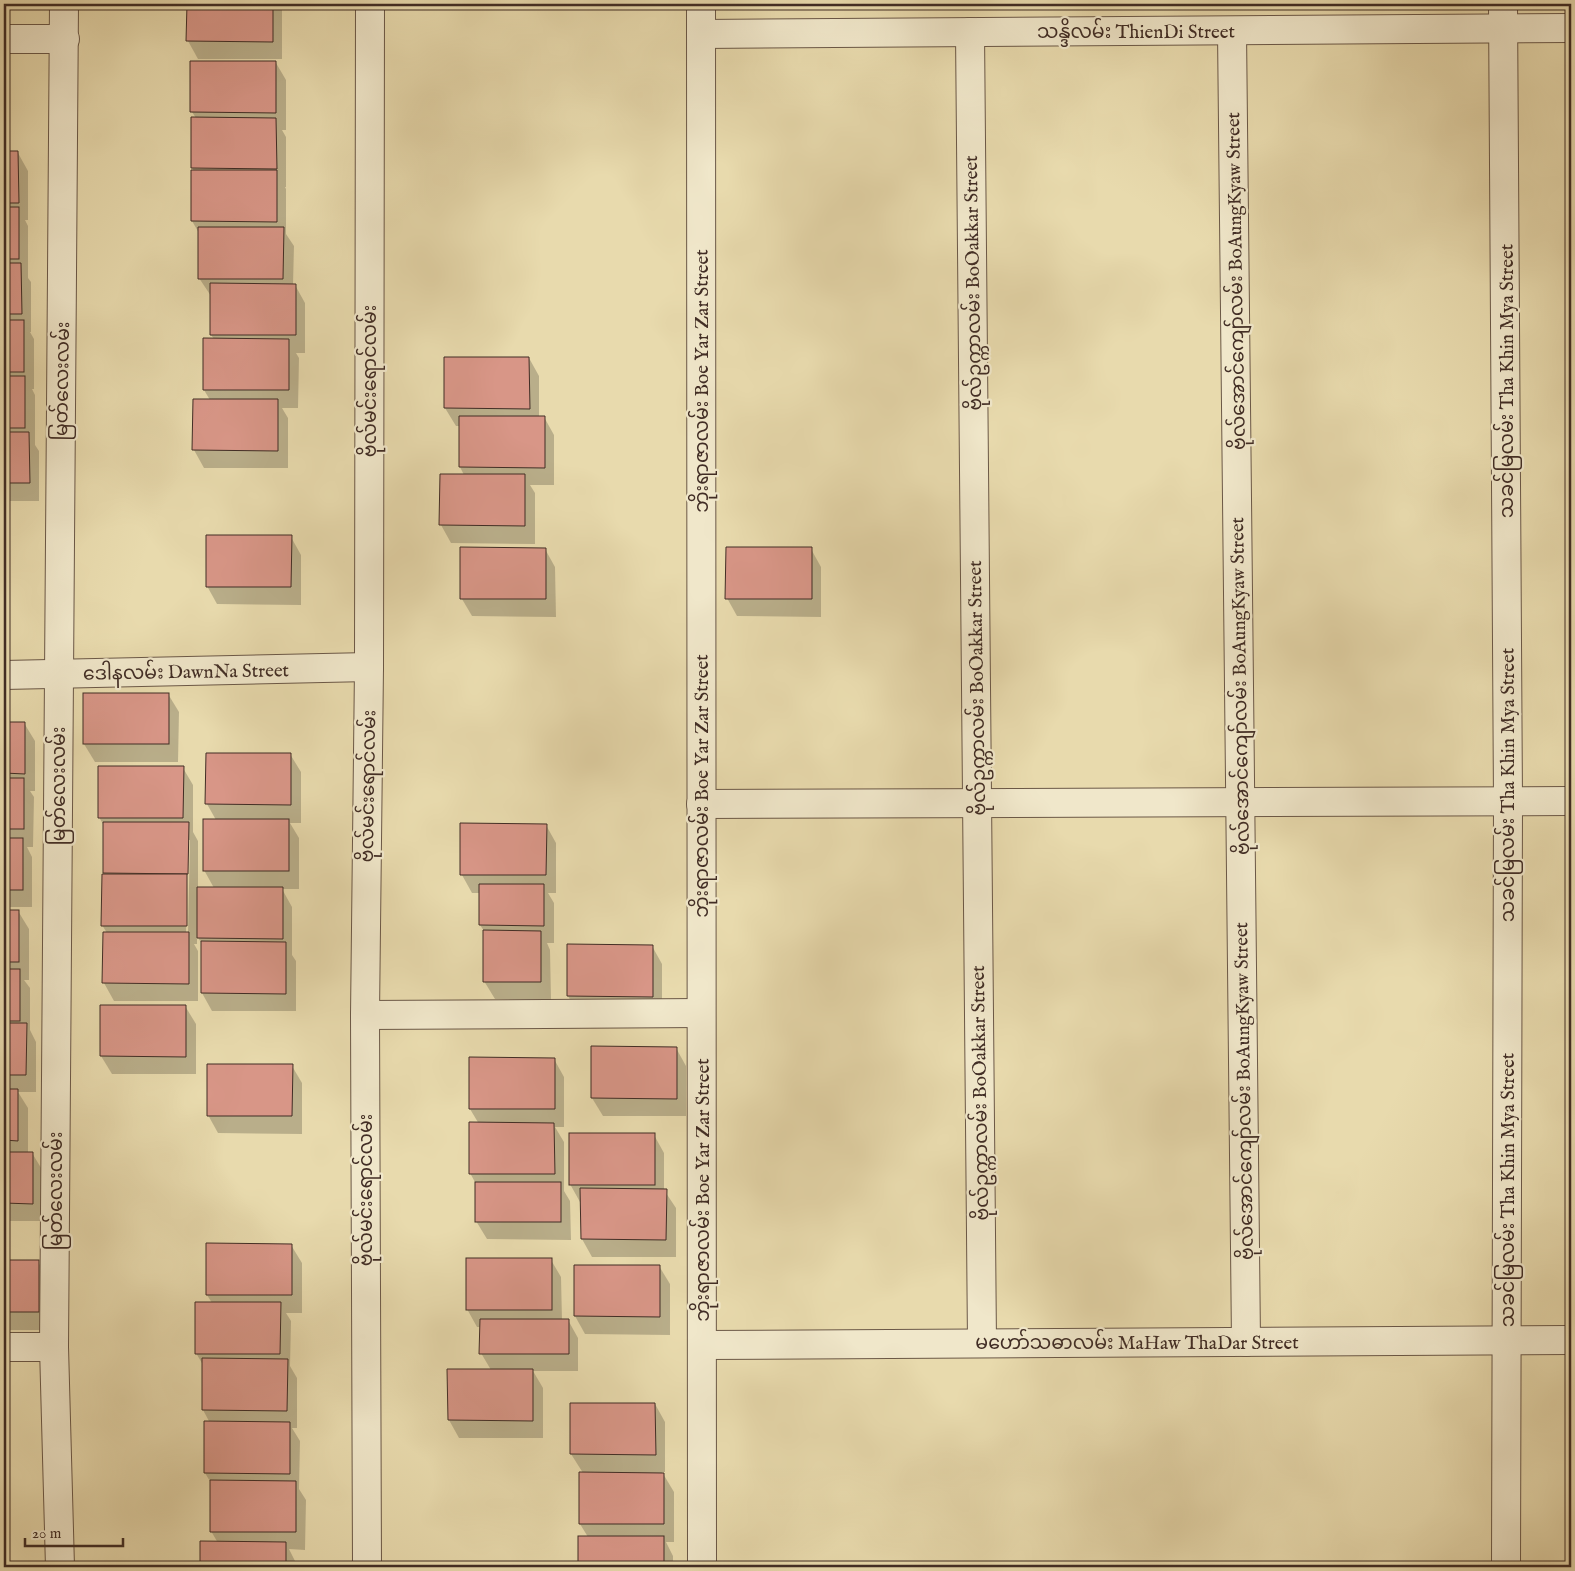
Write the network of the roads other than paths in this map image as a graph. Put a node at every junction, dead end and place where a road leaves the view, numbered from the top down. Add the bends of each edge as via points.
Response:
1 (64, 4) edge
2 (370, 4) edge
3 (701, 4) edge
4 (1504, 16) edge
5 (1571, 28) edge
6 (1232, 31) junction
7 (970, 32) junction
8 (701, 34) junction
9 (4, 39) edge
10 (65, 39) junction
11 (369, 667) junction
12 (58, 673) junction
13 (4, 674) edge
14 (1508, 801) junction
15 (1571, 801) edge
16 (1240, 802) junction
17 (977, 803) junction
18 (701, 804) junction
19 (701, 1014) junction
20 (365, 1015) junction
21 (1506, 1340) junction
22 (1571, 1340) edge
23 (1246, 1342) junction
24 (982, 1343) junction
25 (702, 1345) junction
26 (4, 1347) edge
27 (54, 1347) junction
28 (60, 1567) edge
29 (367, 1567) edge
30 (702, 1567) edge
31 (1506, 1567) edge

1 - 10 street, မြတ်လေးလမ်း
2 - 11 street, ဗိုလ်မင်းရောင်လမ်း
3 - 8 street, ဘိုးရာဇာလမ်း Boe Yar Zar Street
4 - 5 street, သန္ဒိလမ်း ThienDi Street
4 - 6 street, သန္ဒိလမ်း ThienDi Street
4 - 14 street, သခင်မြလမ်း Tha Khin Mya Street
6 - 7 street, သန္ဒိလမ်း ThienDi Street
6 - 16 street, ဗိုလ်အောင်ကျော်လမ်း BoAungKyaw Street
7 - 8 street, သန္ဒိလမ်း ThienDi Street
7 - 17 street, ဗိုလ်ဥက္ကာလမ်း BoOakkar Street
8 - 18 street, ဘိုးရာဇာလမ်း Boe Yar Zar Street
9 - 10 street
10 - 12 street, မြတ်လေးလမ်း
11 - 12 street, ဒေါနလမ်း DawnNa Street
11 - 20 street, ဗိုလ်မင်းရောင်လမ်း
12 - 13 street, ဒေါနလမ်း DawnNa Street
12 - 27 street, မြတ်လေးလမ်း
14 - 15 street
14 - 16 street
14 - 21 street, သခင်မြလမ်း Tha Khin Mya Street
16 - 17 street
16 - 23 street, ဗိုလ်အောင်ကျော်လမ်း BoAungKyaw Street
17 - 18 street
17 - 24 street, ဗိုလ်ဥက္ကာလမ်း BoOakkar Street
18 - 19 street, ဘိုးရာဇာလမ်း Boe Yar Zar Street
19 - 20 street
19 - 25 street, ဘိုးရာဇာလမ်း Boe Yar Zar Street
20 - 29 street, ဗိုလ်မင်းရောင်လမ်း
21 - 22 street, မဟော်သဓာလမ်း MaHaw ThaDar Street
21 - 23 street, မဟော်သဓာလမ်း MaHaw ThaDar Street
21 - 31 street, သခင်မြလမ်း Tha Khin Mya Street
23 - 24 street, မဟော်သဓာလမ်း MaHaw ThaDar Street
24 - 25 street, မဟော်သဓာလမ်း MaHaw ThaDar Street
25 - 30 street, ဘိုးရာဇာလမ်း Boe Yar Zar Street
26 - 27 street
27 - 28 street, မြတ်လေးလမ်း

